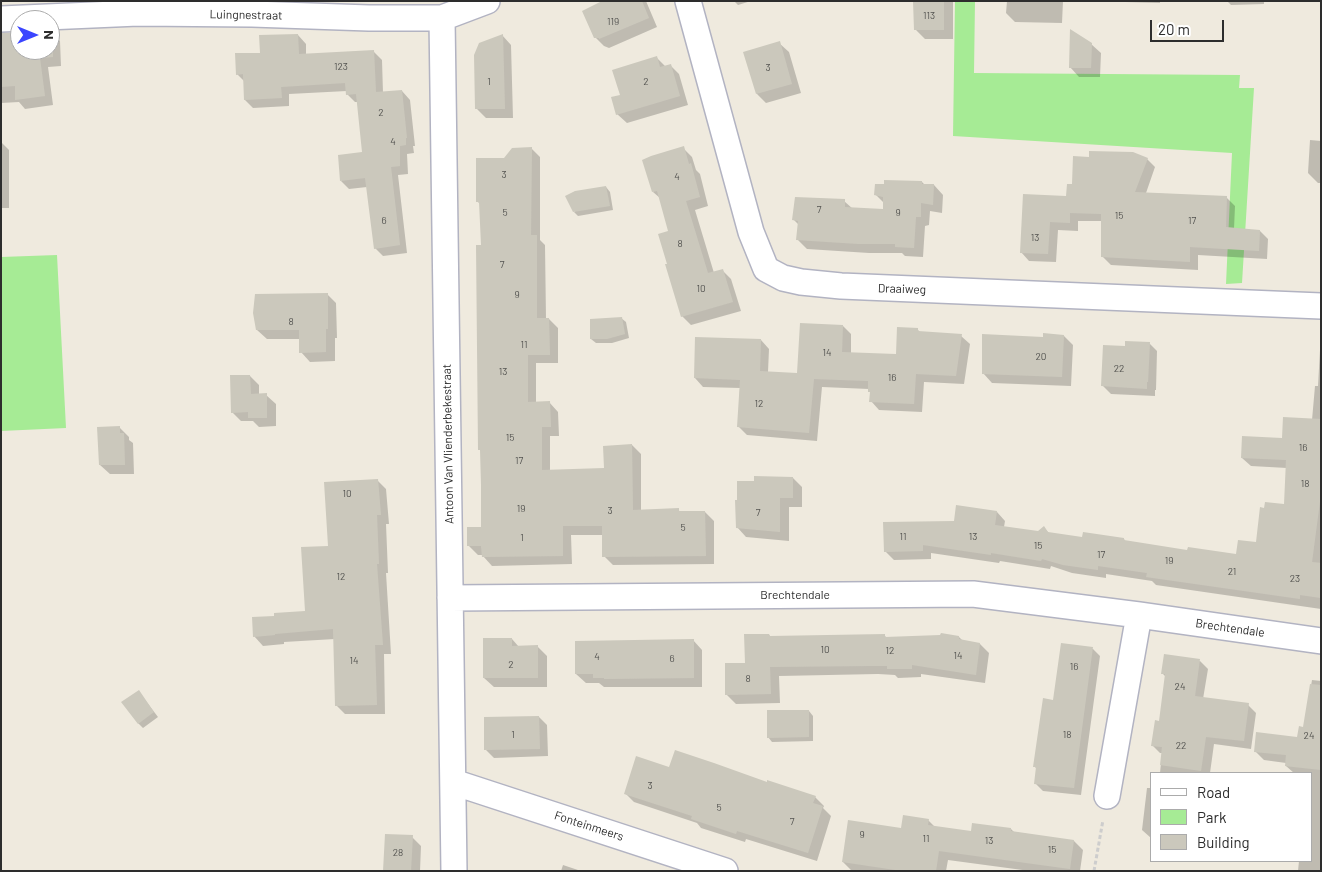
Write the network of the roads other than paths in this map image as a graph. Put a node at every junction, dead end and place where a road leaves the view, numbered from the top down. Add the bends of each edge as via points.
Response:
1 (487, 1) edge
2 (688, 1) edge
3 (442, 18) junction
4 (1, 19) edge
5 (1321, 306) edge
6 (450, 598) junction
7 (1139, 615) junction
8 (1321, 641) edge
9 (453, 782) junction
10 (1107, 796) road end
11 (454, 871) edge
12 (725, 871) edge

1 - 3 street, Luingnestraat
2 - 5 street, Draaiweg via 751,232 766,269 783,278 840,286
3 - 4 street, Luingnestraat via 138,13
3 - 6 street, Antoon Van Vlienderbekestraat
6 - 7 street, Brechtendale via 973,594
6 - 9 street, Antoon Van Vlienderbekestraat
7 - 8 street, Brechtendale
7 - 10 street
9 - 11 street, Antoon Van Vlienderbekestraat
9 - 12 street, Fonteinmeers

